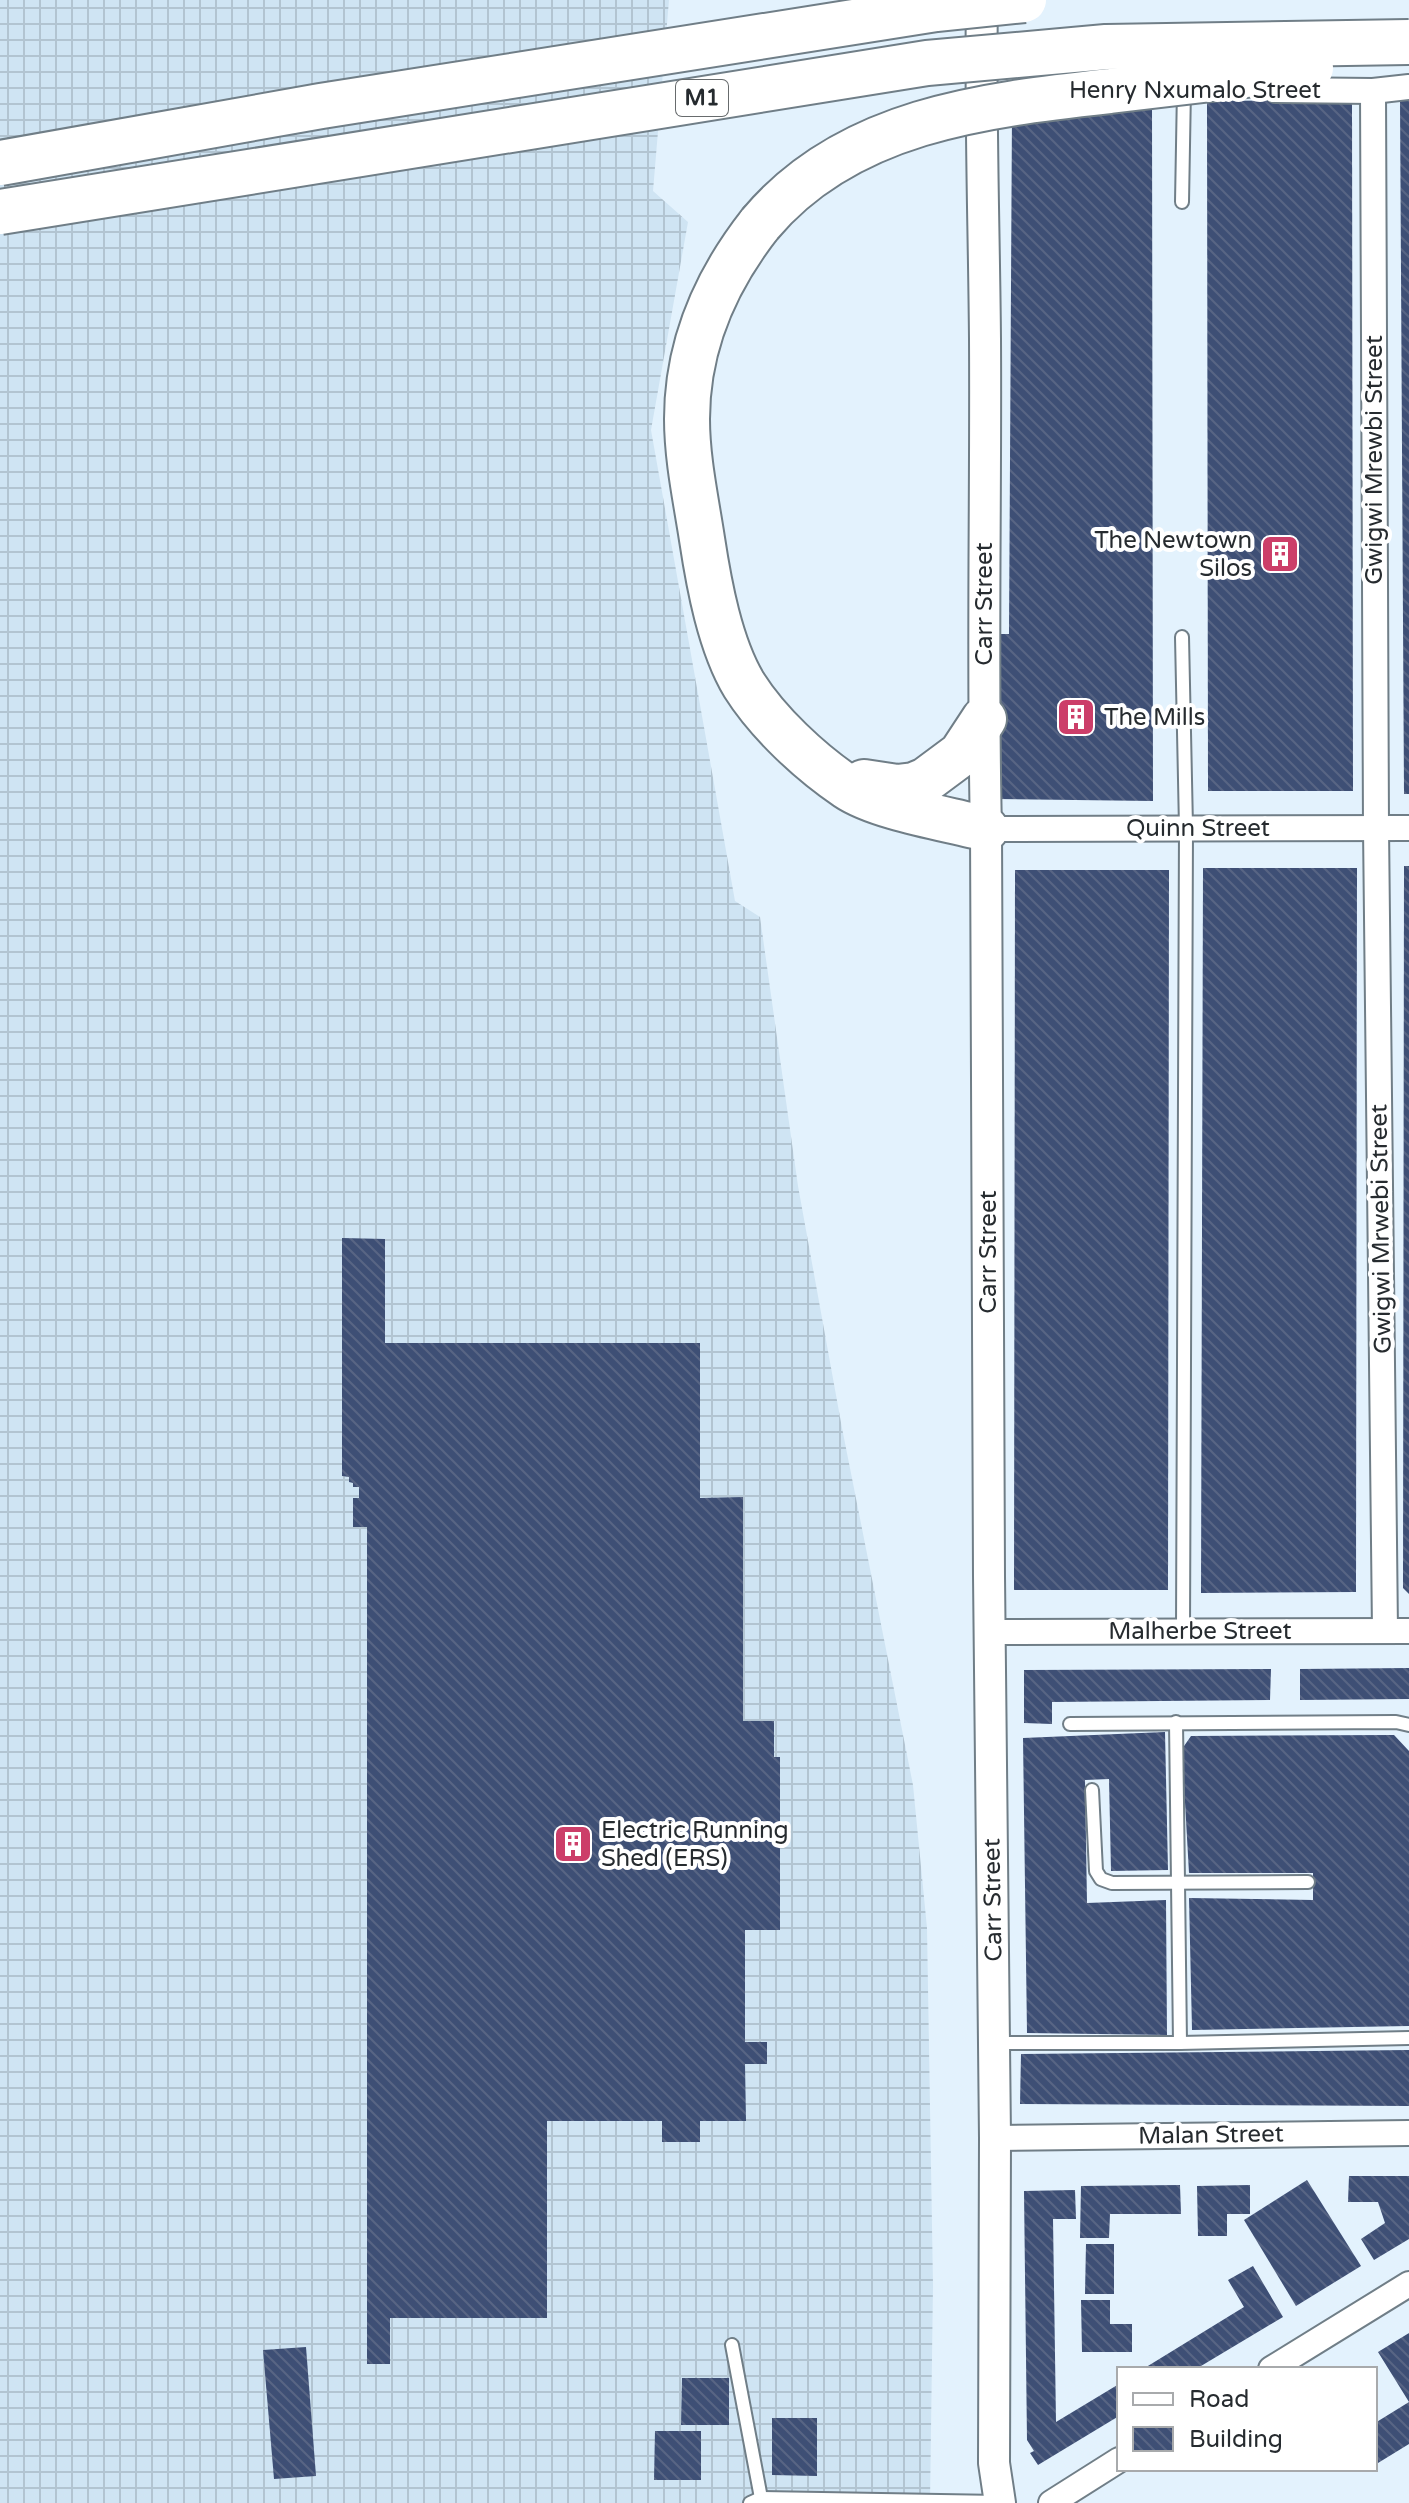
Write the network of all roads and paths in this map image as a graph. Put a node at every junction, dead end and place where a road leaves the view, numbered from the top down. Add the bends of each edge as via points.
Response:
1 (982, 0) edge
2 (1024, 0) edge
3 (1409, 42) edge
4 (1409, 58) edge
5 (1409, 87) edge
6 (980, 89) junction
7 (1184, 89) junction
8 (1373, 91) junction
9 (0, 163) edge
10 (1182, 202) dead end
11 (0, 212) edge
12 (1182, 637) dead end
13 (984, 719) junction
14 (834, 778) junction
15 (1186, 827) junction
16 (1376, 828) junction
17 (1409, 828) edge
18 (986, 829) junction
19 (1183, 1631) junction
20 (1397, 1631) edge
21 (990, 1632) junction
22 (1176, 1722) junction
23 (1070, 1724) dead end
24 (1409, 1725) edge
25 (1092, 1790) dead end
26 (1308, 1882) dead end
27 (1178, 1884) junction
28 (1409, 2038) edge
29 (994, 2043) junction
30 (1180, 2043) junction
31 (1409, 2133) edge
32 (1004, 2138) junction
33 (1409, 2284) edge
34 (732, 2345) dead end
35 (1274, 2367) edge
36 (1117, 2461) edge
37 (755, 2500) edge
38 (1000, 2502) edge
39 (1051, 2503) edge

1 - 6 street, Carr Street
2 - 9 highway, M1, bridge via 921,11 336,103
3 - 11 highway, M1, bridge via 1106,47 927,63
4 - 14 highway, bridge via 1027,100 944,116 843,154 788,194 739,250 697,342 689,383 690,459 706,566 744,685 806,755
5 - 8 street, Henry Nxumalo Street
6 - 7 street, Henry Nxumalo Street
6 - 13 street, Carr Street
7 - 8 street, Henry Nxumalo Street
7 - 10 lane
8 - 16 street, Gwigwi Mrewbi Street
12 - 15 lane
13 - 14 highway via 961,754 914,785
13 - 18 street, Carr Street
14 - 18 highway via 875,800
15 - 16 street, Quinn Street
15 - 18 street, Quinn Street
15 - 19 lane
16 - 17 street, Quinn Street
16 - 20 street, Gwigwi Mrwebi Street
18 - 21 street, Carr Street
19 - 20 street, Malherbe Street
19 - 21 street, Malherbe Street
21 - 29 street, Carr Street
22 - 23 lane
22 - 24 lane
22 - 27 lane
25 - 27 lane via 1096,1871 1101,1879
26 - 27 lane
27 - 30 lane
28 - 30 lane
29 - 30 lane
29 - 32 street, Carr Street
31 - 32 street, Malan Street
32 - 38 street, Carr Street via 994,2463
33 - 35 street
34 - 37 lane
36 - 39 street
37 - 38 lane

